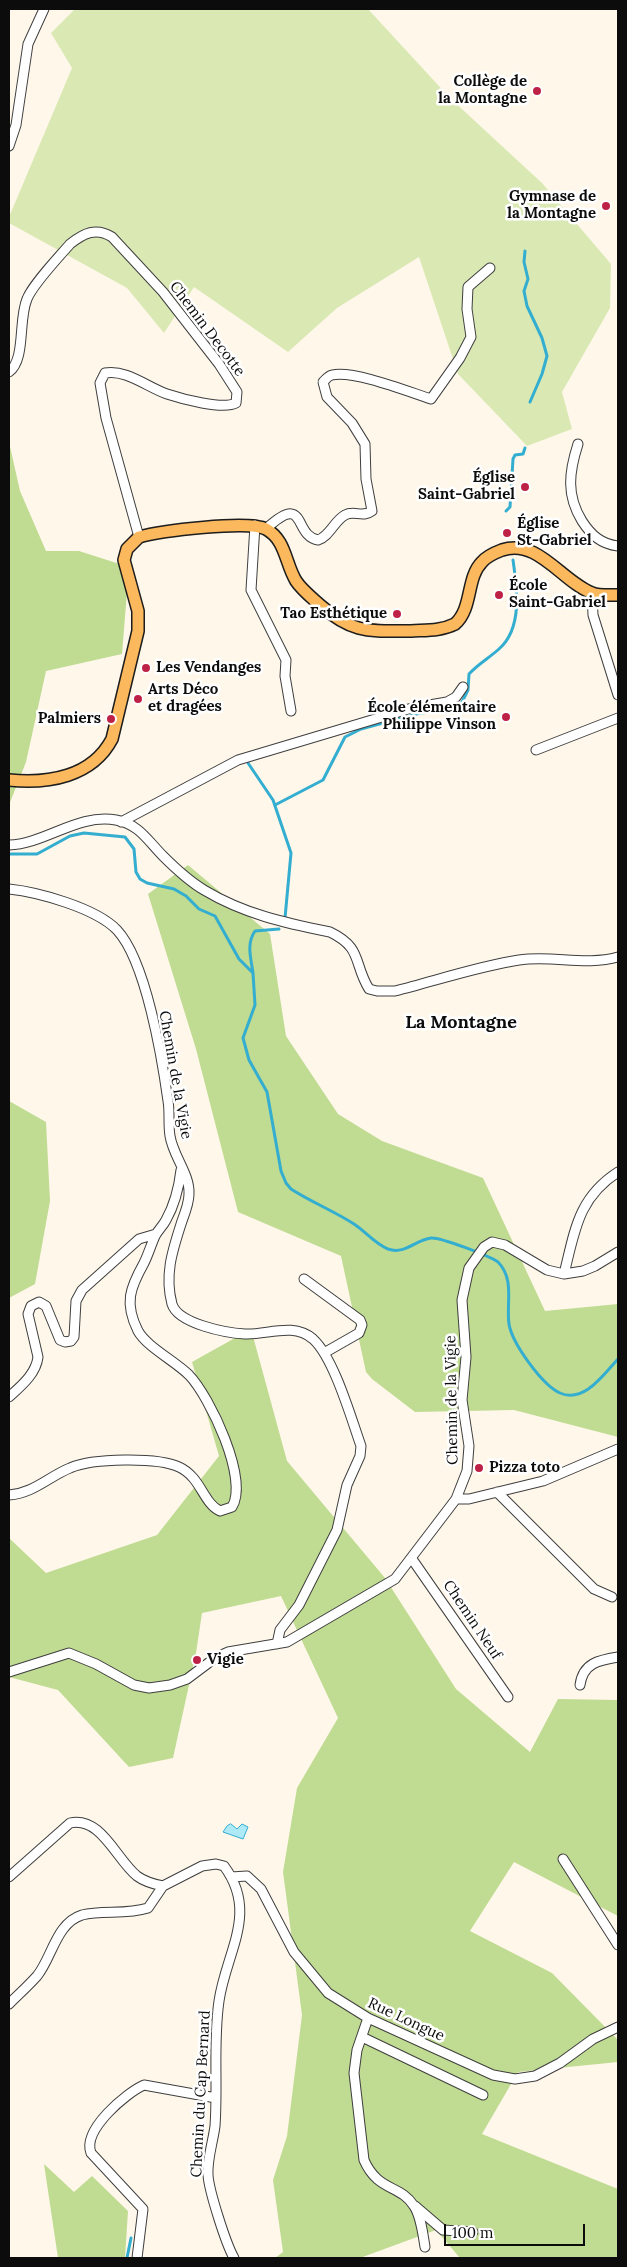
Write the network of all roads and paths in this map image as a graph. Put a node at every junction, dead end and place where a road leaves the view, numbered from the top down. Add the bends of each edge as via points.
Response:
1 (44, 9) edge
2 (9, 146) edge
3 (490, 268) dead end
4 (9, 372) edge
5 (578, 444) dead end
6 (260, 527) junction
7 (139, 537) junction
8 (618, 546) edge
9 (592, 593) junction
10 (618, 595) edge
11 (463, 687) dead end
12 (618, 695) edge
13 (291, 711) dead end
14 (618, 718) edge
15 (536, 750) dead end
16 (9, 780) edge
17 (121, 822) junction
18 (9, 845) edge
19 (9, 889) edge
20 (618, 957) edge
21 (182, 1168) junction
22 (618, 1172) edge
23 (156, 1234) junction
24 (618, 1252) edge
25 (564, 1274) junction
26 (304, 1279) dead end
27 (324, 1353) junction
28 (9, 1397) edge
29 (618, 1449) edge
30 (497, 1492) junction
31 (9, 1495) edge
32 (456, 1499) junction
33 (412, 1559) junction
34 (612, 1598) dead end
35 (277, 1644) junction
36 (618, 1657) edge
37 (9, 1672) edge
38 (580, 1685) dead end
39 (508, 1697) dead end
40 (562, 1858) dead end
41 (231, 1877) junction
42 (9, 1878) edge
43 (163, 1886) junction
44 (618, 1945) edge
45 (9, 2004) edge
46 (368, 2018) junction
47 (618, 2027) edge
48 (362, 2038) junction
49 (483, 2095) dead end
50 (216, 2098) junction
51 (415, 2206) junction
52 (473, 2232) dead end
53 (425, 2247) dead end
54 (137, 2258) edge
55 (234, 2258) edge

1 - 2 street via 28,44 16,125
3 - 6 street via 468,287 471,337 431,399 370,379 332,375 323,382 326,397 352,423 365,444 366,479 372,511 364,515 344,515 326,536 318,540 310,537 298,518 291,514 282,515
4 - 7 street, Chemin Decotte via 19,355 21,322 27,298 78,237 103,231 164,292 219,364 237,392 237,398 236,403 224,407 168,394 117,372 104,373 100,383 106,418
5 - 8 street via 570,481 571,502 592,535
6 - 7 main road via 242,524
6 - 9 main road via 280,542 300,587 337,619 362,630 434,630 455,624 467,606 479,565 507,548 524,548 535,553
6 - 13 street via 251,590 286,660 285,676
7 - 16 main road via 127,548 124,560 138,611 138,631 112,739 105,752 82,769 53,780
9 - 10 main road
9 - 12 street via 593,615
11 - 17 street via 456,697 447,702 412,708 238,760
14 - 15 street
17 - 18 street via 89,822
17 - 20 street via 143,833 190,880 228,903 263,918 340,937 354,950 368,986 373,990 395,991 518,960 595,961
19 - 21 street, Chemin de la Vigie via 23,890 82,908 116,929 128,945 150,1008 168,1103 169,1135
21 - 23 street via 178,1192
21 - 27 street, Chemin de la Vigie via 190,1196 169,1262 168,1286 174,1308 189,1321 223,1332 247,1334 292,1330 312,1338
22 - 25 street via 592,1193 584,1206
23 - 28 street via 139,1239 82,1290 76,1301 71,1341 60,1340 46,1306 39,1302 31,1306 28,1314 37,1364 28,1379
23 - 31 street via 133,1280 129,1296 139,1332 191,1377 210,1408 226,1443 233,1468 236,1500 232,1507 220,1510 213,1507 199,1484 181,1468 123,1460 74,1466 30,1491
24 - 25 street via 583,1271
25 - 32 street, Chemin de la Vigie via 547,1270 498,1242 484,1247 469,1268 462,1300 466,1351 462,1400 469,1462
26 - 27 street via 360,1320 362,1325 359,1333
27 - 35 street, Chemin de la Vigie via 361,1446 360,1456 347,1485 337,1530 299,1605 280,1630
29 - 30 street via 543,1481
30 - 32 street
30 - 34 street via 594,1589
32 - 33 street, Chemin de la Vigie
33 - 35 street, Chemin de la Vigie via 402,1573 386,1585 298,1636
33 - 39 street, Chemin Neuf
35 - 37 street, Chemin de la Vigie via 228,1652 186,1679 149,1688 134,1685 68,1653
36 - 38 street via 590,1665 581,1676
40 - 44 street
41 - 43 street via 224,1866 216,1864 202,1866
41 - 46 street, Rue Longue via 247,1876 255,1883 311,1976 328,1994
41 - 50 street, Chemin du Cap Bernard via 240,1904 240,1921 219,1999
42 - 43 street via 70,1823 82,1821 94,1827 136,1875
43 - 45 street via 148,1908 80,1916 68,1924 37,1976
46 - 47 street, Rue Longue via 493,2075 520,2079 546,2071
46 - 48 street
48 - 49 street
48 - 51 street via 354,2073 364,2160 378,2182 405,2196
50 - 54 street via 144,2085 112,2108 91,2137 91,2153 143,2209
50 - 55 street, Chemin du Cap Bernard via 208,2178
51 - 52 street via 443,2230
51 - 53 street

